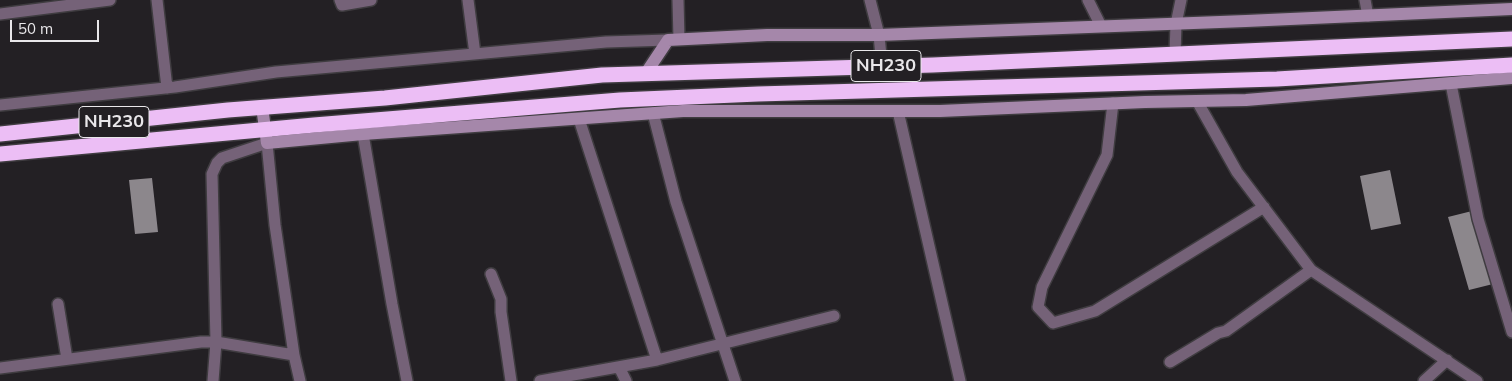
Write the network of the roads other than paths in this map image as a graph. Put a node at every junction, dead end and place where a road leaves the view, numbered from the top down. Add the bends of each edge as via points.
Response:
1 (110, 0) edge
2 (158, 0) edge
3 (340, 0) edge
4 (371, 0) edge
5 (468, 0) edge
6 (678, 0) edge
7 (870, 0) edge
8 (1088, 0) edge
9 (1182, 0) edge
10 (1365, 0) edge
11 (94, 1) edge
12 (39, 4) edge
13 (1512, 9) edge
14 (0, 14) edge
15 (1368, 16) junction
16 (1176, 24) junction
17 (1101, 26) junction
18 (878, 35) junction
19 (674, 39) junction
20 (1512, 39) edge
21 (475, 54) junction
22 (1175, 54) junction
23 (1512, 65) edge
24 (882, 67) junction
25 (646, 73) junction
26 (1512, 78) edge
27 (1156, 83) junction
28 (1452, 84) junction
29 (167, 88) junction
30 (673, 98) junction
31 (1197, 101) junction
32 (1145, 102) junction
33 (1113, 103) junction
34 (0, 105) edge
35 (262, 107) junction
36 (682, 111) junction
37 (898, 111) junction
38 (653, 113) junction
39 (579, 119) junction
40 (0, 134) edge
41 (363, 134) junction
42 (266, 136) junction
43 (0, 154) edge
44 (1264, 207) junction
45 (1311, 270) junction
46 (491, 274) dead end
47 (58, 304) dead end
48 (834, 316) dead end
49 (1512, 332) edge
50 (216, 342) junction
51 (722, 344) junction
52 (294, 355) junction
53 (67, 359) junction
54 (657, 360) junction
55 (1447, 360) junction
56 (1170, 362) dead end
57 (619, 367) junction
58 (0, 368) edge
59 (213, 381) edge
60 (300, 381) edge
61 (407, 381) edge
62 (511, 381) edge
63 (540, 381) edge
64 (626, 381) edge
65 (735, 381) edge
66 (960, 381) edge
67 (1424, 381) edge
68 (1477, 381) edge

1 - 11 street
2 - 29 street
3 - 4 street via 342,5
5 - 21 street
6 - 19 street
7 - 18 street
8 - 17 street
9 - 16 street
10 - 15 street
11 - 12 street
12 - 14 street
13 - 15 street
15 - 16 street
16 - 17 street
16 - 22 street
17 - 18 street
18 - 19 street
18 - 24 street
19 - 21 street
19 - 25 street
20 - 22 highway, NH230
21 - 29 street via 276,72
22 - 24 highway, NH230
23 - 27 highway, NH230
24 - 25 highway, NH230
25 - 35 highway, NH230
26 - 28 street
27 - 30 highway, NH230
27 - 32 street
28 - 31 street
28 - 49 street via 1478,219
29 - 34 street
30 - 36 street
30 - 42 highway, NH230 via 610,101
31 - 32 street
31 - 44 street via 1237,172
32 - 33 street
33 - 37 street
33 - 44 street via 1107,155 1042,287 1038,307 1053,323 1095,311
35 - 40 highway, NH230
35 - 42 street
36 - 37 street
36 - 38 street
37 - 66 street
38 - 39 street
38 - 51 street via 676,202
39 - 41 street
39 - 54 street
41 - 42 street
41 - 61 street
42 - 43 highway, NH230 via 228,133
42 - 50 street via 222,158 212,174
42 - 52 street
44 - 45 street
45 - 55 street
45 - 56 street via 1226,331
46 - 62 street via 501,299
47 - 53 street
48 - 51 street
50 - 52 street
50 - 53 street
50 - 59 street
51 - 54 street
51 - 65 street
52 - 60 street
53 - 58 street
54 - 57 street
55 - 67 street
55 - 68 street
57 - 63 street
57 - 64 street

